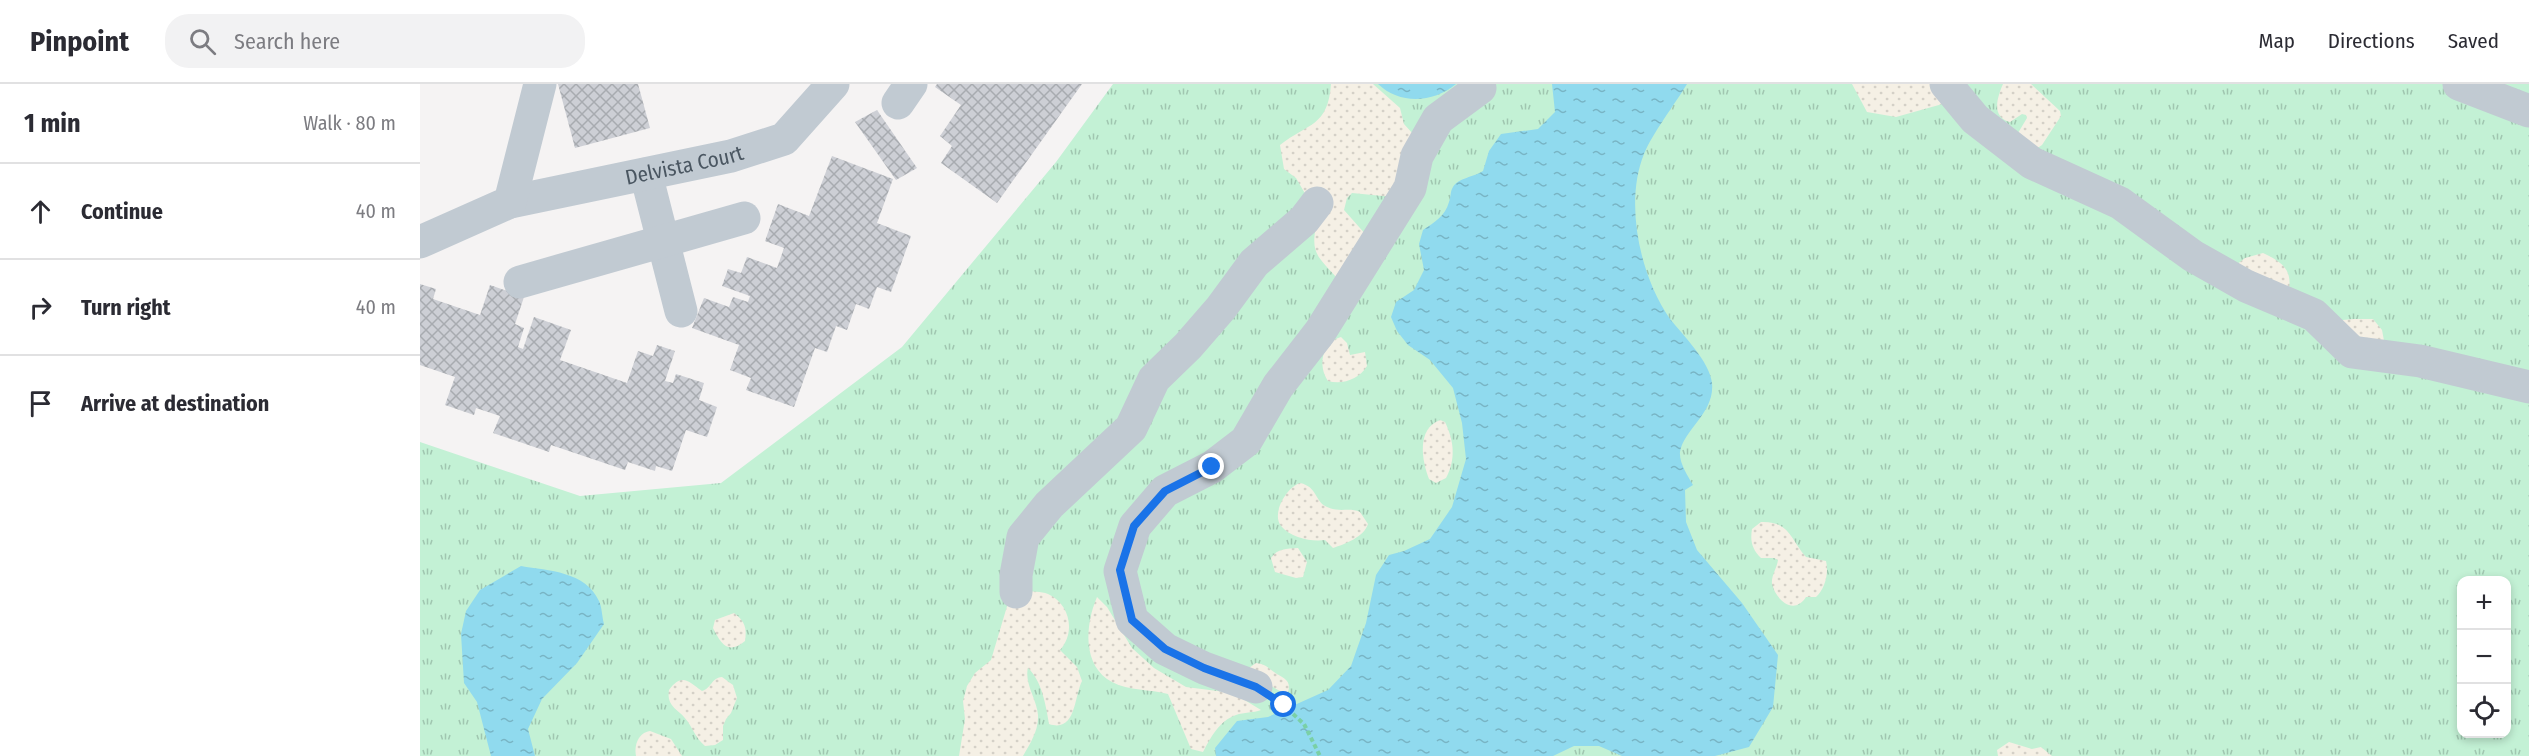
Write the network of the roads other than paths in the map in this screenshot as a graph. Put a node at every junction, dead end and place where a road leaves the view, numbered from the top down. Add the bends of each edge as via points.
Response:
1 (540, 84) edge
2 (833, 84) edge
3 (1946, 84) edge
4 (2459, 84) edge
5 (1480, 88) dead end
6 (2529, 111) edge
7 (646, 174) junction
8 (510, 202) junction
9 (1317, 203) dead end
10 (744, 219) dead end
11 (453, 228) junction
12 (420, 232) edge
13 (420, 242) edge
14 (663, 242) junction
15 (520, 282) dead end
16 (681, 311) dead end
17 (2529, 387) edge
18 (1016, 592) dead end
19 (1256, 687) road end

1 - 8 street
2 - 7 street, Delvista Court via 784,139 731,156
3 - 17 street via 1975,119 2032,163 2120,203 2193,256 2246,286 2314,315 2352,352 2420,361
4 - 6 street
5 - 19 street via 1438,119 1417,156 1410,188 1320,332 1278,386 1246,441 1212,467 1165,491 1134,526 1120,570 1132,620 1165,649
7 - 8 street, Delvista Court
7 - 14 street
8 - 11 street, Delvista Court
9 - 18 street via 1304,220 1254,263 1221,308 1154,379 1131,428 1049,505 1023,537
10 - 14 street
11 - 12 street
11 - 13 street, Delvista Court
14 - 15 street
14 - 16 street

